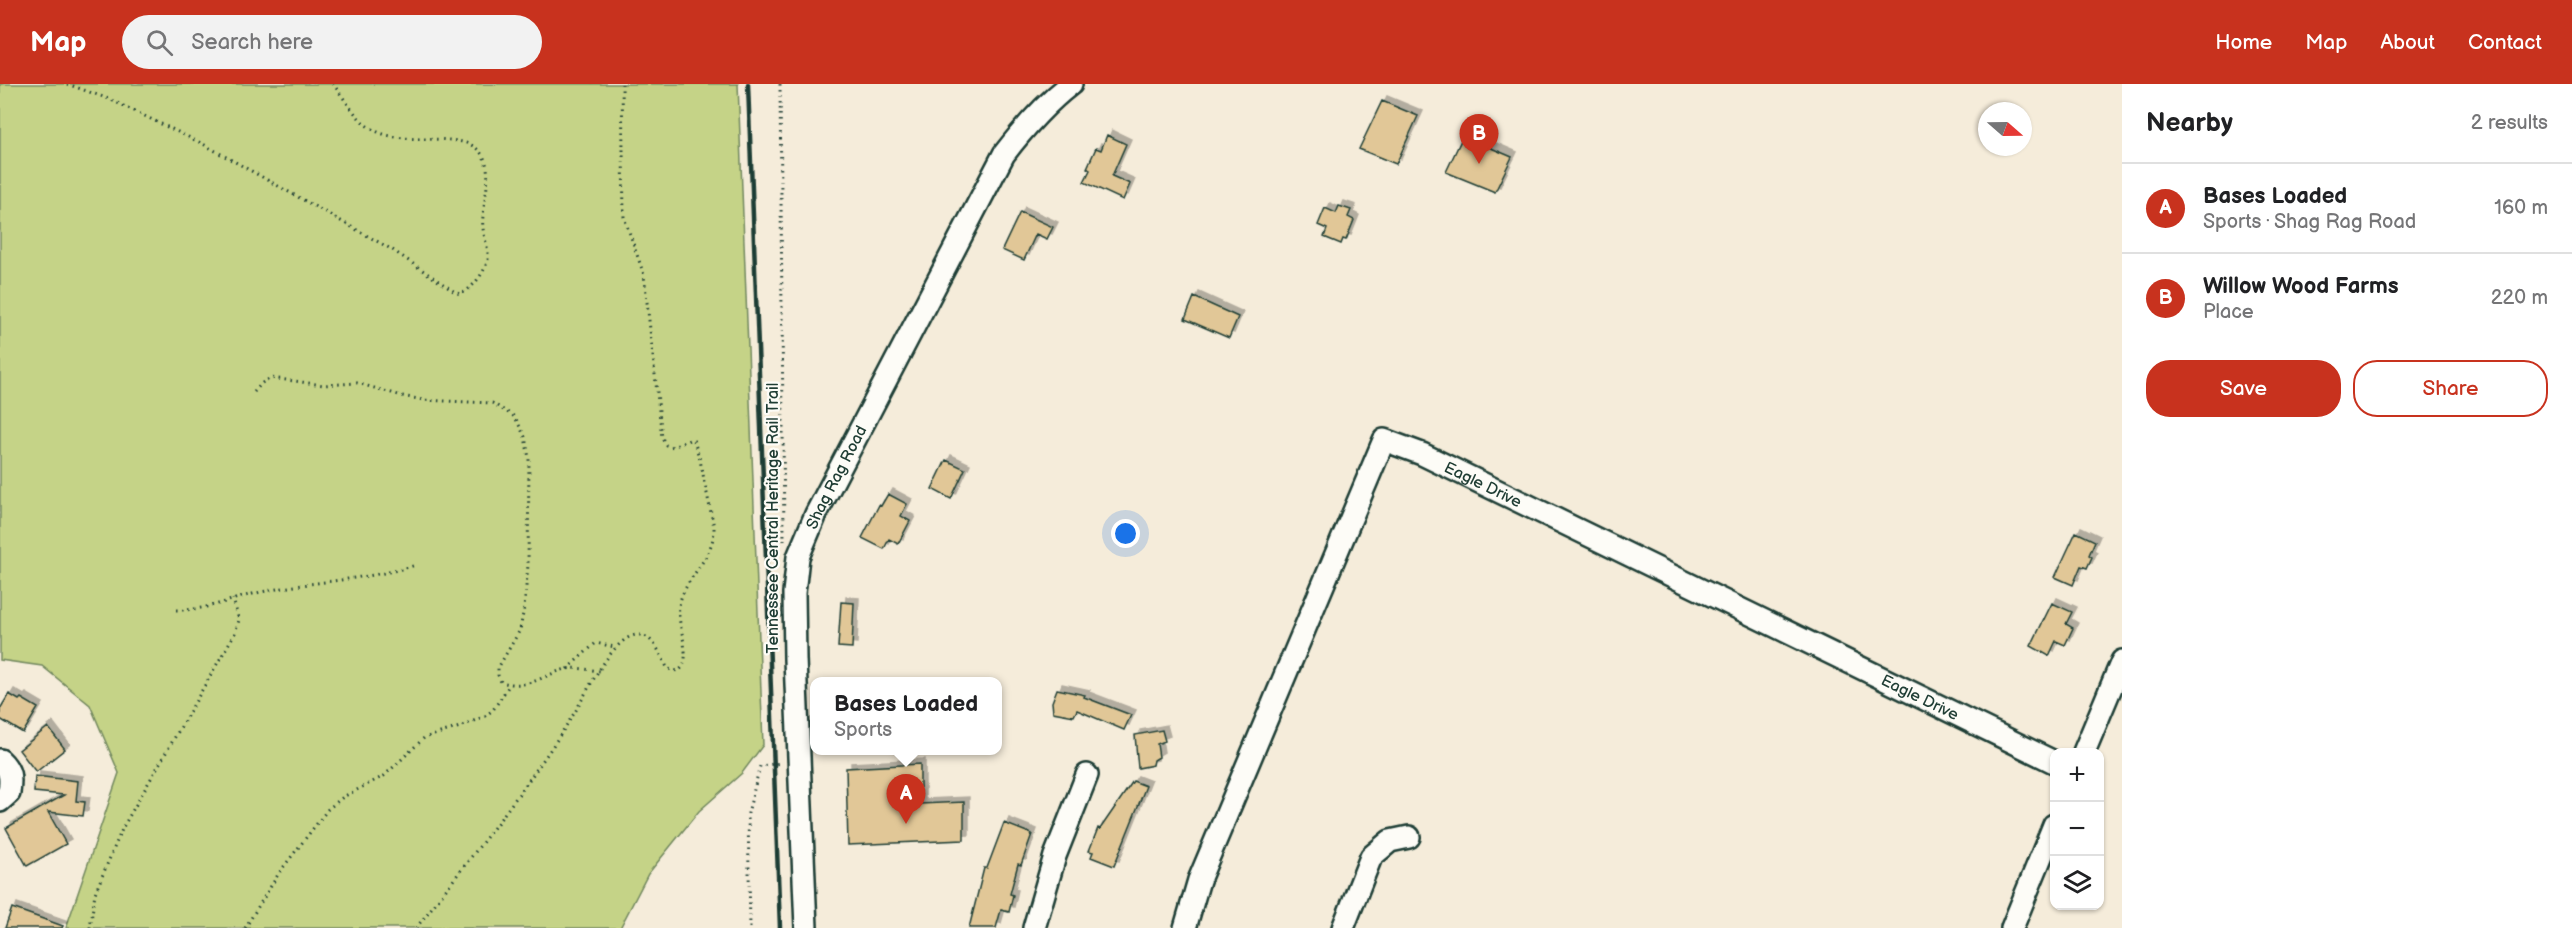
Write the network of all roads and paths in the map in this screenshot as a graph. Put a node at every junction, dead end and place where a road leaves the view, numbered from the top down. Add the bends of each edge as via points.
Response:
1 (67, 84) edge
2 (333, 84) edge
3 (622, 84) edge
4 (780, 84) edge
5 (1071, 84) edge
6 (254, 392) dead end
7 (784, 544) dead end
8 (416, 565) dead end
9 (233, 600) junction
10 (176, 610) dead end
11 (615, 647) junction
12 (2122, 661) edge
13 (567, 669) junction
14 (600, 671) junction
15 (510, 684) junction
16 (2086, 748) edge
17 (0, 760) edge
18 (2050, 760) edge
19 (785, 763) dead end
20 (1087, 775) dead end
21 (0, 801) edge
22 (1409, 837) dead end
23 (2050, 837) edge
24 (90, 928) edge
25 (245, 928) edge
26 (416, 928) edge
27 (750, 928) edge
28 (806, 928) edge
29 (1034, 928) edge
30 (1185, 928) edge
31 (1343, 928) edge
32 (2012, 928) edge

1 - 2 path via 109,99 203,144 391,249 455,292 467,292 485,268 488,257 482,211 488,174 484,158 465,143 380,133 365,124
3 - 11 path via 624,217 644,275 662,438 673,447 694,441 714,538 681,595 679,622 686,653 683,668 668,669 655,645 641,635
4 - 7 path, Tennessee Central Heritage Rail Trail
5 - 28 street, Shag Rag Road via 1028,124 1004,154 816,514 798,557 795,659
6 - 15 path via 271,378 324,385 357,383 423,400 492,403 515,417 525,437 529,458 528,565 520,630 498,668 501,682
8 - 9 path via 386,574 268,590
9 - 10 path via 208,608
9 - 24 path via 238,620 235,633 123,826 95,893
11 - 13 path via 596,643
11 - 14 path
12 - 16 street
13 - 14 path
13 - 15 path via 545,678
14 - 26 path via 514,801
15 - 25 path via 485,716 424,738 384,776 328,809 279,873
17 - 21 street via 12,778 9,793
18 - 30 street, Eagle Drive via 1422,454 1384,440 1199,880
19 - 27 path via 760,766 748,813
20 - 29 street via 1055,856
22 - 31 street via 1390,841 1371,856
23 - 32 street

